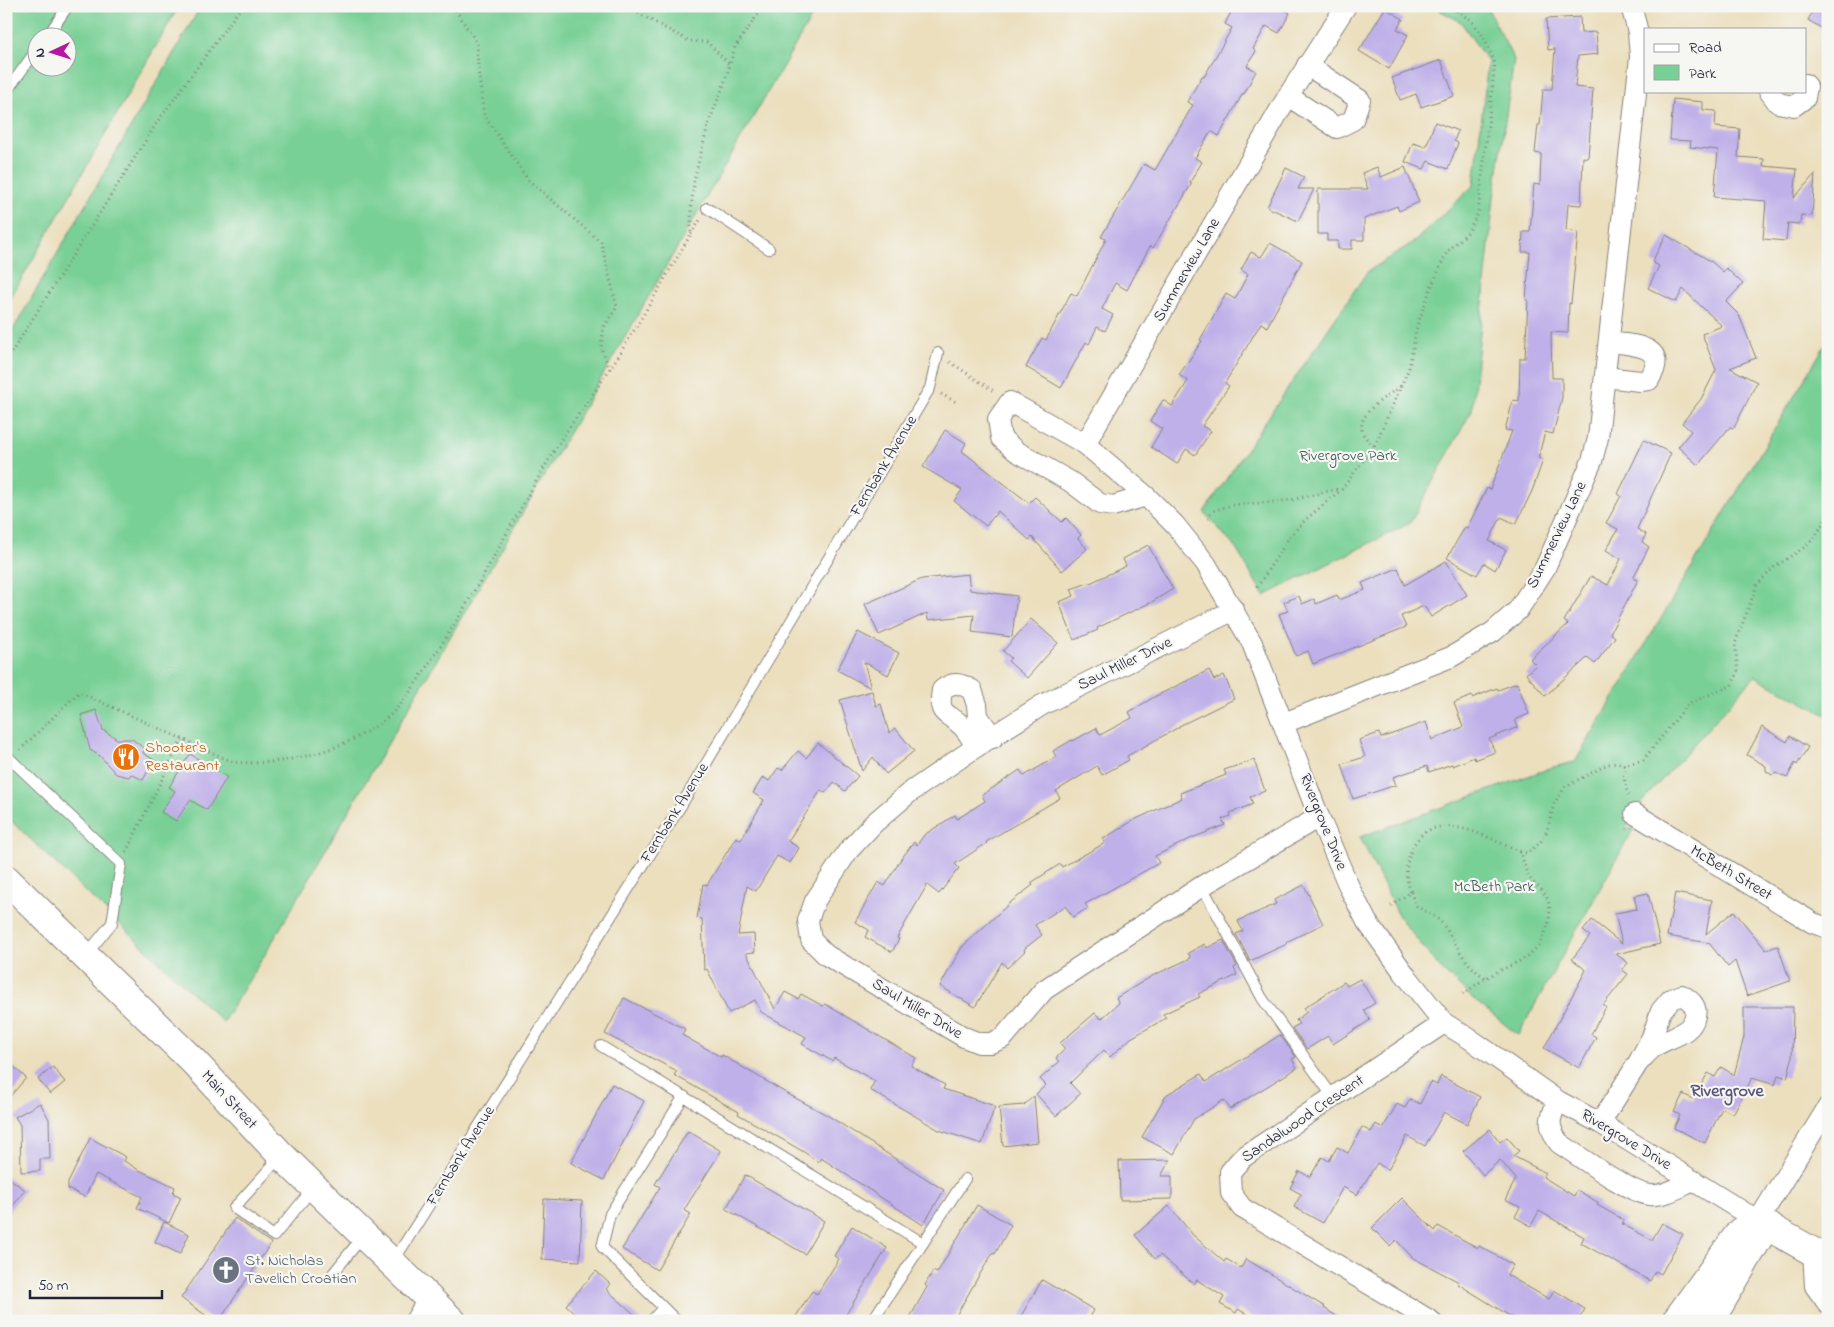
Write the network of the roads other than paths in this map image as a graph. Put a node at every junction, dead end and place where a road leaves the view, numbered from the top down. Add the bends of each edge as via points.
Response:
1 (68, 6) edge
2 (1346, 6) edge
3 (1631, 6) edge
4 (53, 28) edge
5 (1642, 32) edge
6 (28, 62) edge
7 (1308, 65) junction
8 (6, 92) edge
9 (1770, 92) edge
10 (1806, 92) edge
11 (1288, 96) junction
12 (707, 208) dead end
13 (769, 249) dead end
14 (1609, 342) junction
15 (938, 353) road end
16 (1605, 377) junction
17 (1085, 444) junction
18 (1146, 496) junction
19 (1234, 610) junction
20 (1284, 723) junction
21 (8, 757) edge
22 (1635, 814) road end
23 (1319, 817) junction
24 (6, 879) edge
25 (1202, 886) junction
26 (1828, 928) edge
27 (85, 956) junction
28 (1444, 1023) junction
29 (601, 1046) dead end
30 (1638, 1063) dead end
31 (684, 1096) junction
32 (1333, 1098) junction
33 (1558, 1101) junction
34 (1828, 1107) edge
35 (1600, 1123) junction
36 (281, 1155) junction
37 (966, 1179) dead end
38 (1694, 1181) junction
39 (314, 1187) junction
40 (1758, 1221) junction
41 (364, 1235) junction
42 (923, 1243) junction
43 (1820, 1255) edge
44 (393, 1263) junction
45 (331, 1276) dead end
46 (429, 1298) junction
47 (1828, 1304) edge
48 (663, 1308) junction
49 (415, 1321) edge
50 (452, 1321) edge
51 (651, 1321) edge
52 (677, 1321) edge
53 (872, 1321) edge
54 (1431, 1321) edge
55 (1676, 1321) edge
56 (1710, 1321) edge

1 - 4 lane
2 - 7 street, Summerview Lane
3 - 5 street, Summerview Lane
5 - 14 street, Summerview Lane
6 - 8 lane
7 - 11 street, Summerview Lane
7 - 11 street via 1360,100 1353,120 1337,128
9 - 10 street via 1778,103 1794,106 1805,98
11 - 17 street, Summerview Lane
12 - 13 lane
14 - 16 street, Summerview Lane
14 - 16 street via 1651,351 1656,360 1656,370 1649,380 1640,382
15 - 44 lane, Fernbank Avenue via 930,388 682,804
16 - 20 street, Summerview Lane via 1592,461 1545,568 1518,610 1493,632 1451,657
17 - 18 street, Rivergrove Drive
17 - 18 street, Rivergrove Drive via 1010,402 998,419 1001,438 1016,451 1071,482 1100,504 1113,506
18 - 19 street, Rivergrove Drive via 1176,525 1206,564
19 - 20 street, Rivergrove Drive via 1252,643
19 - 25 street, Saul Miller Drive via 1042,705 910,793 873,824 848,851 815,901 808,920 811,940 826,954 964,1037 979,1043 991,1043 1003,1038 1044,990
20 - 23 street, Rivergrove Drive
21 - 27 lane via 120,864 112,923
22 - 26 street, McBeth Street via 1812,923
23 - 25 street, Saul Miller Drive
23 - 28 street, Rivergrove Drive via 1367,922
24 - 27 main road, Main Street
25 - 32 lane via 1262,998
27 - 36 main road, Main Street via 194,1062
28 - 32 street, Sandalwood Crescent
28 - 33 street, Rivergrove Drive
29 - 31 lane
30 - 35 street
31 - 42 lane
31 - 48 lane via 610,1214 602,1247
32 - 54 street, Sandalwood Crescent via 1242,1158 1230,1172 1231,1193 1242,1208
33 - 35 street, Rivergrove Drive
33 - 38 street, Rivergrove Drive via 1550,1123 1559,1143 1633,1190 1650,1195 1664,1194
34 - 40 street
35 - 38 street, Rivergrove Drive
36 - 39 main road, Main Street
36 - 39 lane via 234,1208 274,1236
37 - 42 lane
38 - 40 street, Rivergrove Drive
39 - 41 main road, Main Street
40 - 43 main road, Rivergrove Drive
40 - 55 main road via 1740,1232
40 - 56 main road via 1758,1239
41 - 44 main road, Main Street
41 - 45 lane
42 - 53 lane
43 - 47 street, Rivergrove Drive via 1814,1286
44 - 46 main road, Main Street
46 - 49 street
46 - 50 main road, Main Street
48 - 51 lane
48 - 52 lane

